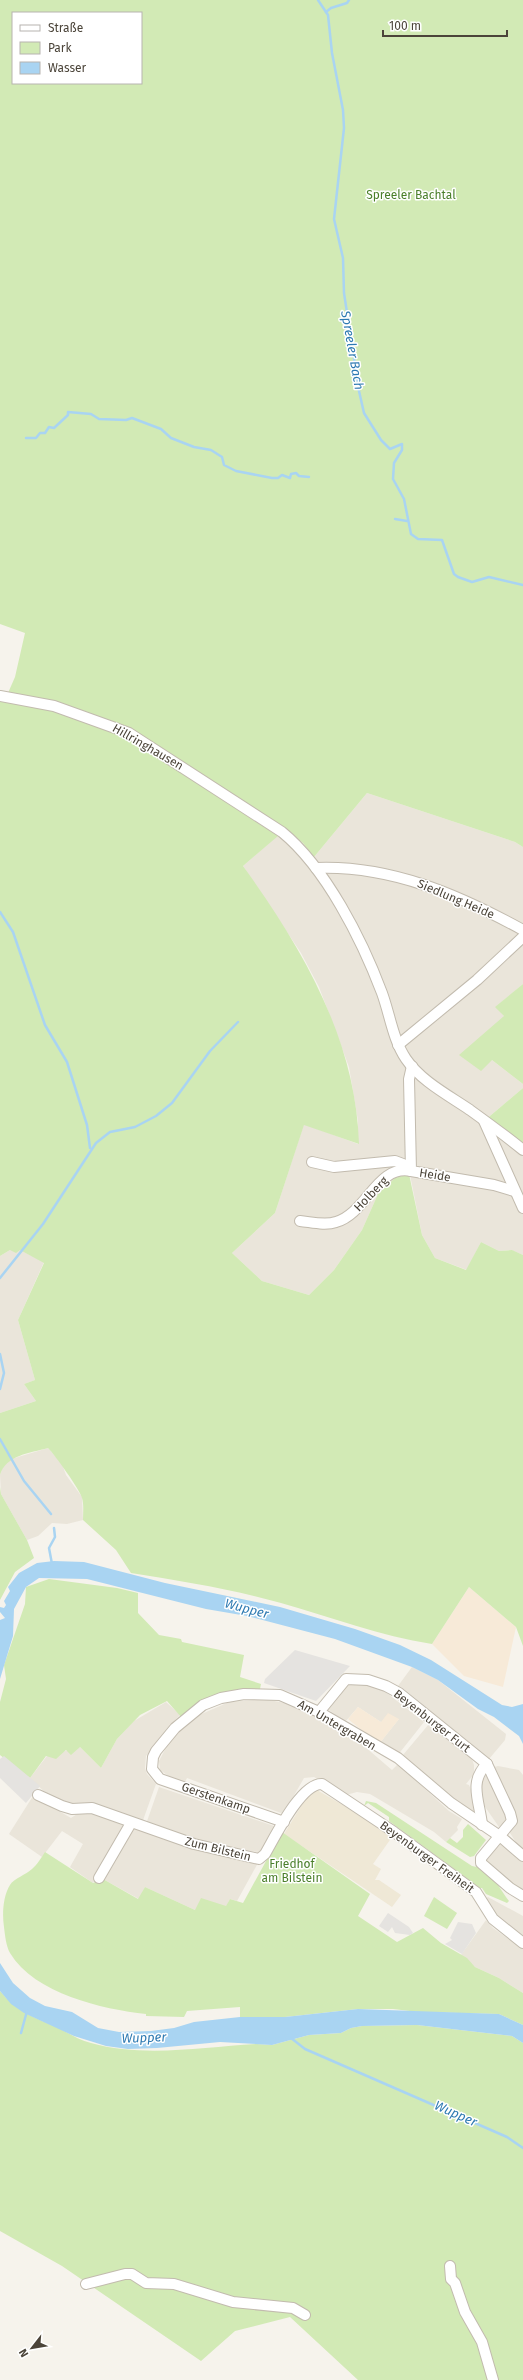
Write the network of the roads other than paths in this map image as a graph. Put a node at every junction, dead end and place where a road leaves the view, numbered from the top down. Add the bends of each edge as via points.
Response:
1 (0, 696) edge
2 (316, 868) junction
3 (523, 930) edge
4 (523, 937) edge
5 (398, 1045) junction
6 (412, 1066) junction
7 (484, 1120) junction
8 (523, 1150) edge
9 (312, 1162) dead end
10 (411, 1171) junction
11 (514, 1191) junction
12 (523, 1208) edge
13 (300, 1220) dead end
14 (319, 1712) junction
15 (487, 1764) junction
16 (152, 1769) joint
17 (318, 1784) joint
18 (38, 1795) dead end
19 (284, 1822) junction
20 (131, 1823) junction
21 (482, 1825) junction
22 (501, 1837) junction
23 (523, 1856) edge
24 (99, 1878) dead end
25 (523, 1896) edge
26 (523, 1944) edge
27 (450, 2266) dead end
28 (86, 2284) dead end
29 (305, 2315) dead end
30 (493, 2380) edge

1 - 2 street, Hillringhausen via 54,706 129,734 282,832
2 - 3 street, Siedlung Heide via 339,867 423,884 474,905
2 - 5 street via 371,967 388,1009
4 - 5 street via 477,980
5 - 6 street
6 - 7 street
6 - 10 street, Heide via 409,1080
7 - 8 street
7 - 11 street
9 - 10 street, Holberg via 334,1167 394,1161
10 - 11 street, Heide via 494,1185
10 - 13 street, Holberg via 401,1169 386,1177 357,1211 336,1223
11 - 12 street
14 - 15 street, Beyenburger Furt via 342,1682 352,1678 368,1680 399,1693
14 - 16 street, Am Untergraben via 280,1695 260,1693 221,1698 203,1705 175,1728 153,1757
14 - 21 street, Am Untergraben via 398,1758 451,1803
15 - 21 street via 480,1771 475,1787
15 - 22 street, Beyenburger Furt via 512,1818 511,1825
16 - 19 street, Gerstenkamp via 160,1779
17 - 19 street, Zum Bilstein via 307,1789
17 - 26 street, Beyenburger Freiheit via 325,1786 394,1832 476,1892 492,1919
18 - 20 street, Zum Bilstein via 62,1806 72,1809 92,1808
19 - 20 street, Zum Bilstein via 265,1854 259,1859 194,1844
20 - 24 street
21 - 22 street, Am Untergraben
22 - 23 street, Am Untergraben
22 - 25 street via 481,1858 481,1863
27 - 30 street via 452,2279 465,2312 482,2342
28 - 29 street via 132,2274 146,2283 174,2284 233,2302 293,2308

